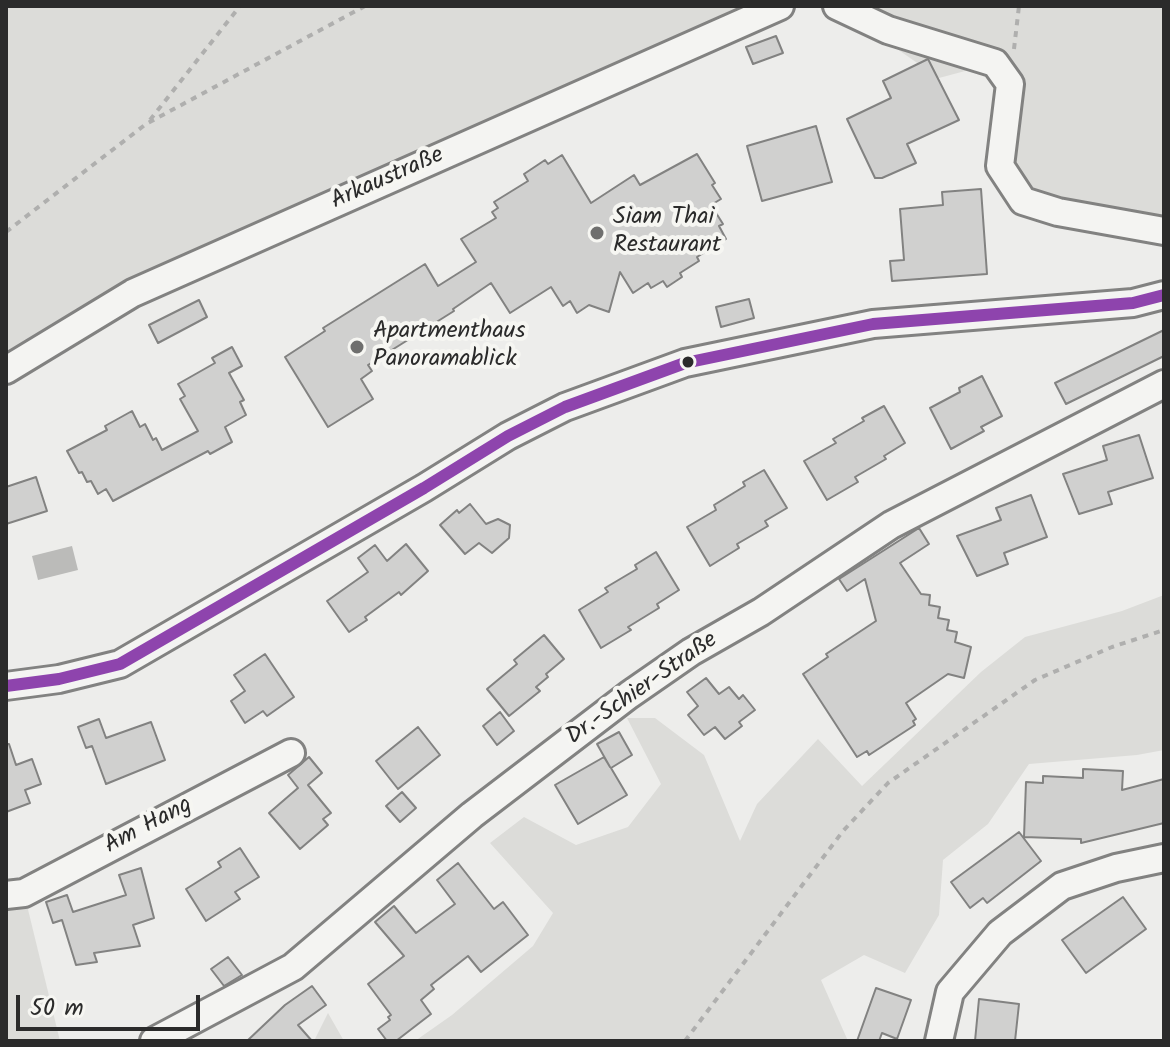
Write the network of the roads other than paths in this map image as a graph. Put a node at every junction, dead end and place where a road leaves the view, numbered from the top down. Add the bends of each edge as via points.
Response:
1 (780, 6) edge
2 (837, 6) edge
3 (1164, 231) edge
4 (1164, 295) edge
5 (6, 370) edge
6 (1164, 384) edge
7 (6, 686) edge
8 (291, 753) dead end
9 (1164, 858) edge
10 (6, 895) edge
11 (154, 1041) edge
12 (939, 1041) edge

1 - 5 street, Arkaustraße via 133,293
2 - 3 street via 888,30 995,63 1010,84 1000,166 1023,201
4 - 7 street via 1133,303 873,324 685,363 565,407 508,436 120,664
6 - 11 street, Dr.-Schier-Straße via 891,525 691,652 472,815 293,967
8 - 10 street, Am Hang via 24,893
9 - 12 street via 1062,886 1000,933 950,992

